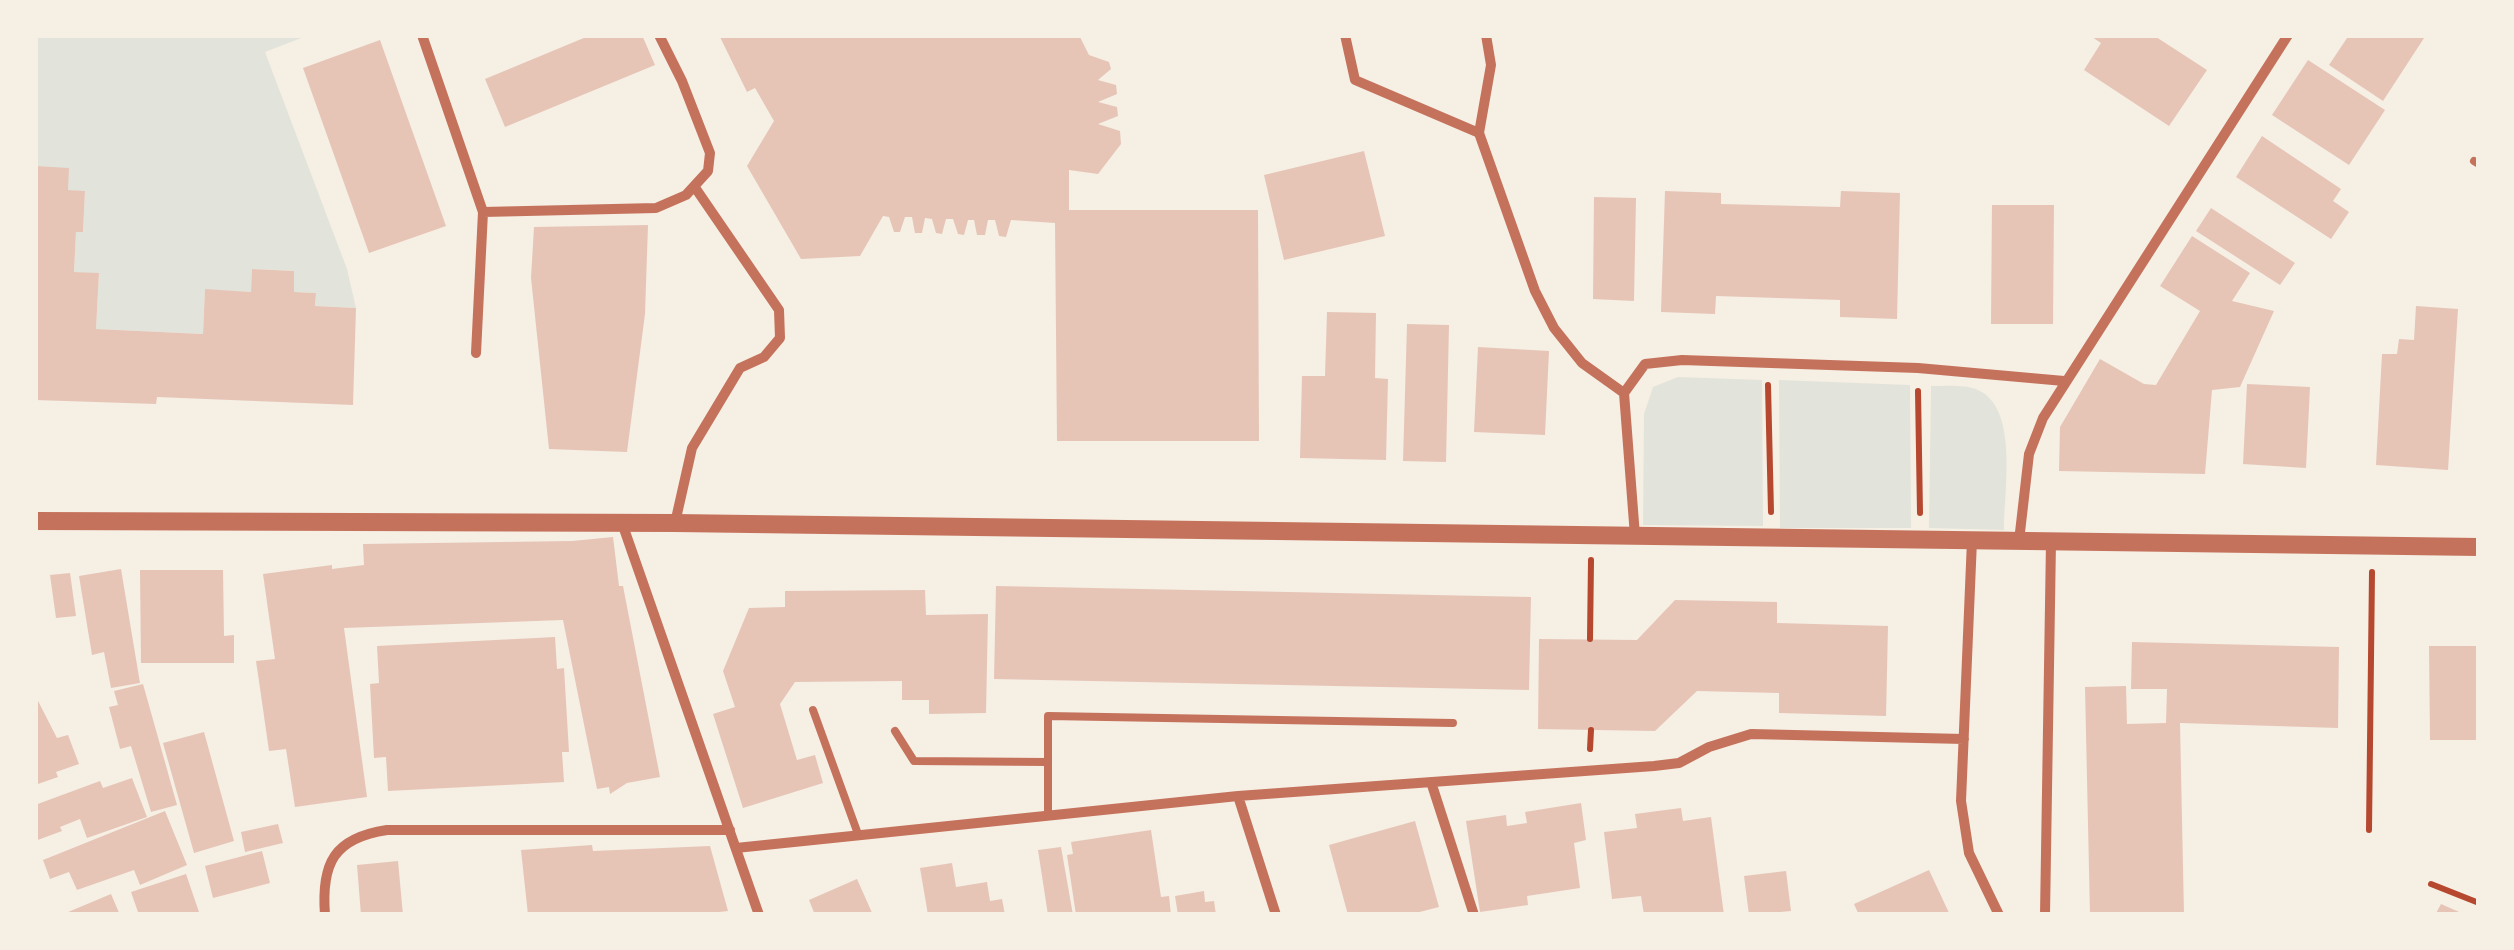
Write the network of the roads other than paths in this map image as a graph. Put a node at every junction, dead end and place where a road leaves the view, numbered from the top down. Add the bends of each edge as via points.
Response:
1 (422, 35) edge
2 (659, 35) edge
3 (1344, 35) edge
4 (1486, 35) edge
5 (2288, 35) edge
6 (1478, 134) junction
7 (694, 186) junction
8 (484, 212) junction
9 (476, 353) dead end
10 (2064, 381) junction
11 (1624, 393) junction
12 (35, 520) edge
13 (622, 522) junction
14 (675, 523) junction
15 (1635, 536) junction
16 (1972, 540) junction
17 (2019, 541) junction
18 (2051, 542) junction
19 (2479, 547) edge
20 (814, 710) dead end
21 (1454, 724) dead end
22 (894, 731) dead end
23 (1964, 740) junction
24 (1048, 762) junction
25 (1431, 782) junction
26 (1238, 796) junction
27 (1048, 813) junction
28 (730, 830) junction
29 (858, 834) junction
30 (736, 848) junction
31 (325, 915) edge
32 (759, 915) edge
33 (1276, 915) edge
34 (1474, 915) edge
35 (1999, 915) edge
36 (2045, 915) edge

1 - 8 street
2 - 7 street via 710,153 708,171
3 - 6 street via 1355,80
4 - 6 street via 1491,65
5 - 10 street
6 - 11 street via 1554,328 1582,364
7 - 8 street via 656,208
7 - 14 street via 779,310 780,338 740,368 692,448
8 - 9 street
10 - 11 street via 1682,360 1646,364
10 - 17 street via 2028,454
11 - 15 street
12 - 13 street
13 - 14 street
13 - 28 street
14 - 15 street
15 - 16 street
16 - 17 street
16 - 23 street
17 - 18 street
18 - 19 street
18 - 36 street
20 - 29 lane
21 - 24 lane via 1048,716
22 - 24 lane via 914,760
23 - 25 street via 1751,734 1679,762
23 - 35 street via 1961,802 1969,852
24 - 27 lane
25 - 26 street
25 - 34 street
26 - 27 street
26 - 33 street
27 - 29 street
28 - 30 street
28 - 31 street via 364,833 343,844 330,864
29 - 30 street
30 - 32 street

